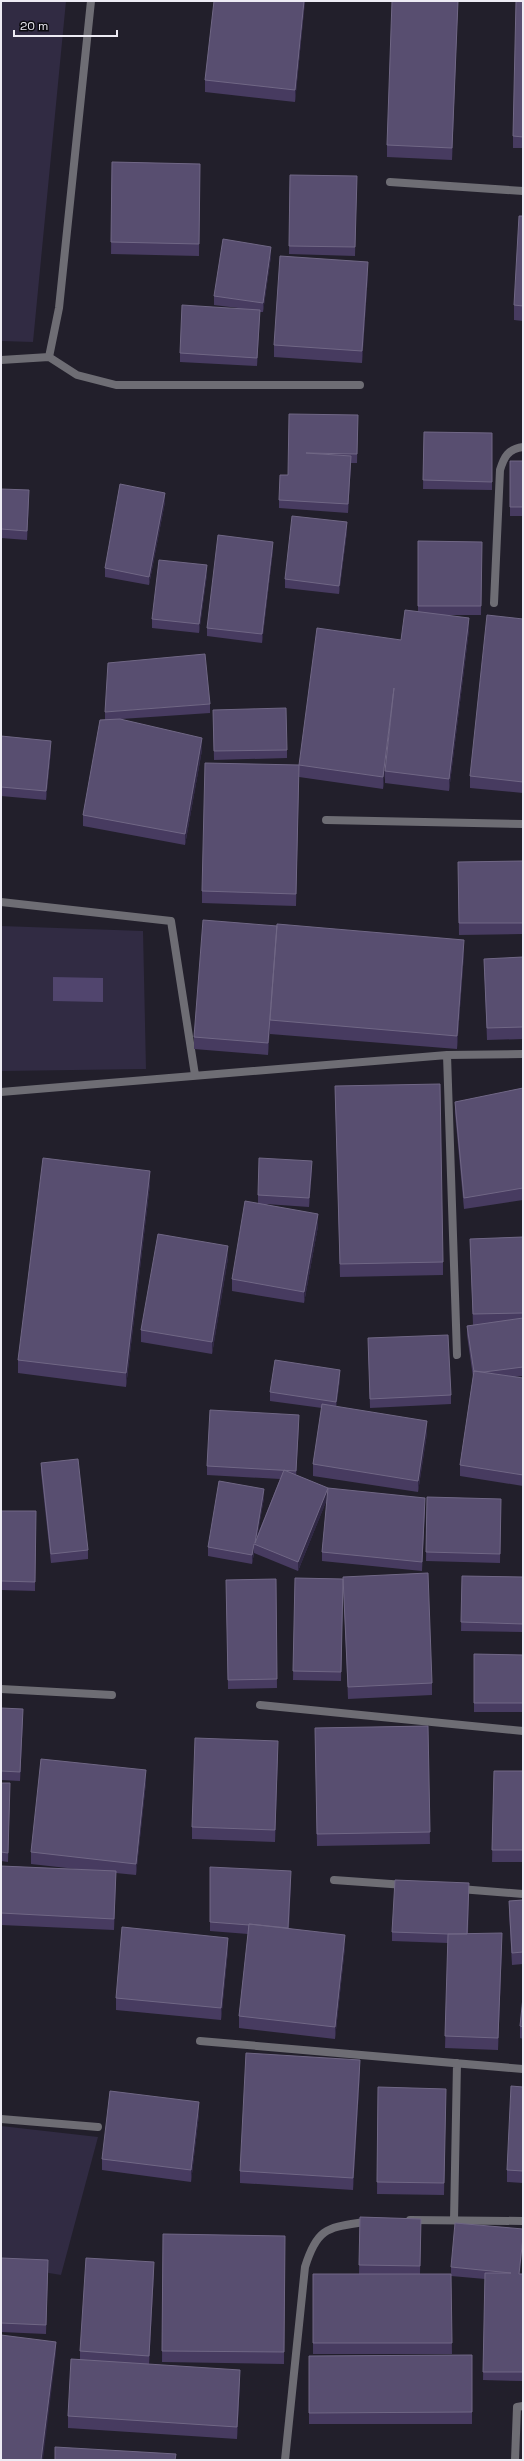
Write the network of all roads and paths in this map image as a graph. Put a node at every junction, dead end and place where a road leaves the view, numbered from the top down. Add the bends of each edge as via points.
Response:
1 (91, 1) edge
2 (390, 182) dead end
3 (523, 191) edge
4 (50, 357) junction
5 (1, 360) edge
6 (360, 385) dead end
7 (523, 448) edge
8 (494, 603) dead end
9 (326, 820) dead end
10 (523, 824) edge
11 (1, 902) edge
12 (523, 1054) edge
13 (447, 1055) junction
14 (195, 1075) junction
15 (1, 1092) edge
16 (456, 1355) dead end
17 (1, 1689) edge
18 (112, 1695) dead end
19 (260, 1705) dead end
20 (523, 1731) edge
21 (334, 1880) dead end
22 (413, 1886) edge
23 (452, 1889) edge
24 (523, 1894) edge
25 (200, 2041) dead end
26 (457, 2063) junction
27 (523, 2069) edge
28 (1, 2119) edge
29 (98, 2127) dead end
30 (377, 2220) edge
31 (399, 2220) edge
32 (454, 2220) junction
33 (523, 2221) edge
34 (523, 2406) edge
35 (285, 2460) edge
36 (515, 2460) edge

1 - 4 street via 59,308
2 - 3 street
4 - 5 street
4 - 6 street via 78,375 116,385
7 - 8 street via 509,451 500,470
9 - 10 street
11 - 14 street via 171,921
12 - 13 street
13 - 14 street
13 - 16 street
14 - 15 street
17 - 18 street
19 - 20 street
21 - 22 street
23 - 24 street
25 - 26 street
26 - 27 street
26 - 32 street
28 - 29 street
30 - 35 street via 326,2230 312,2244 305,2267
31 - 32 street
32 - 33 street
34 - 36 street via 517,2407

